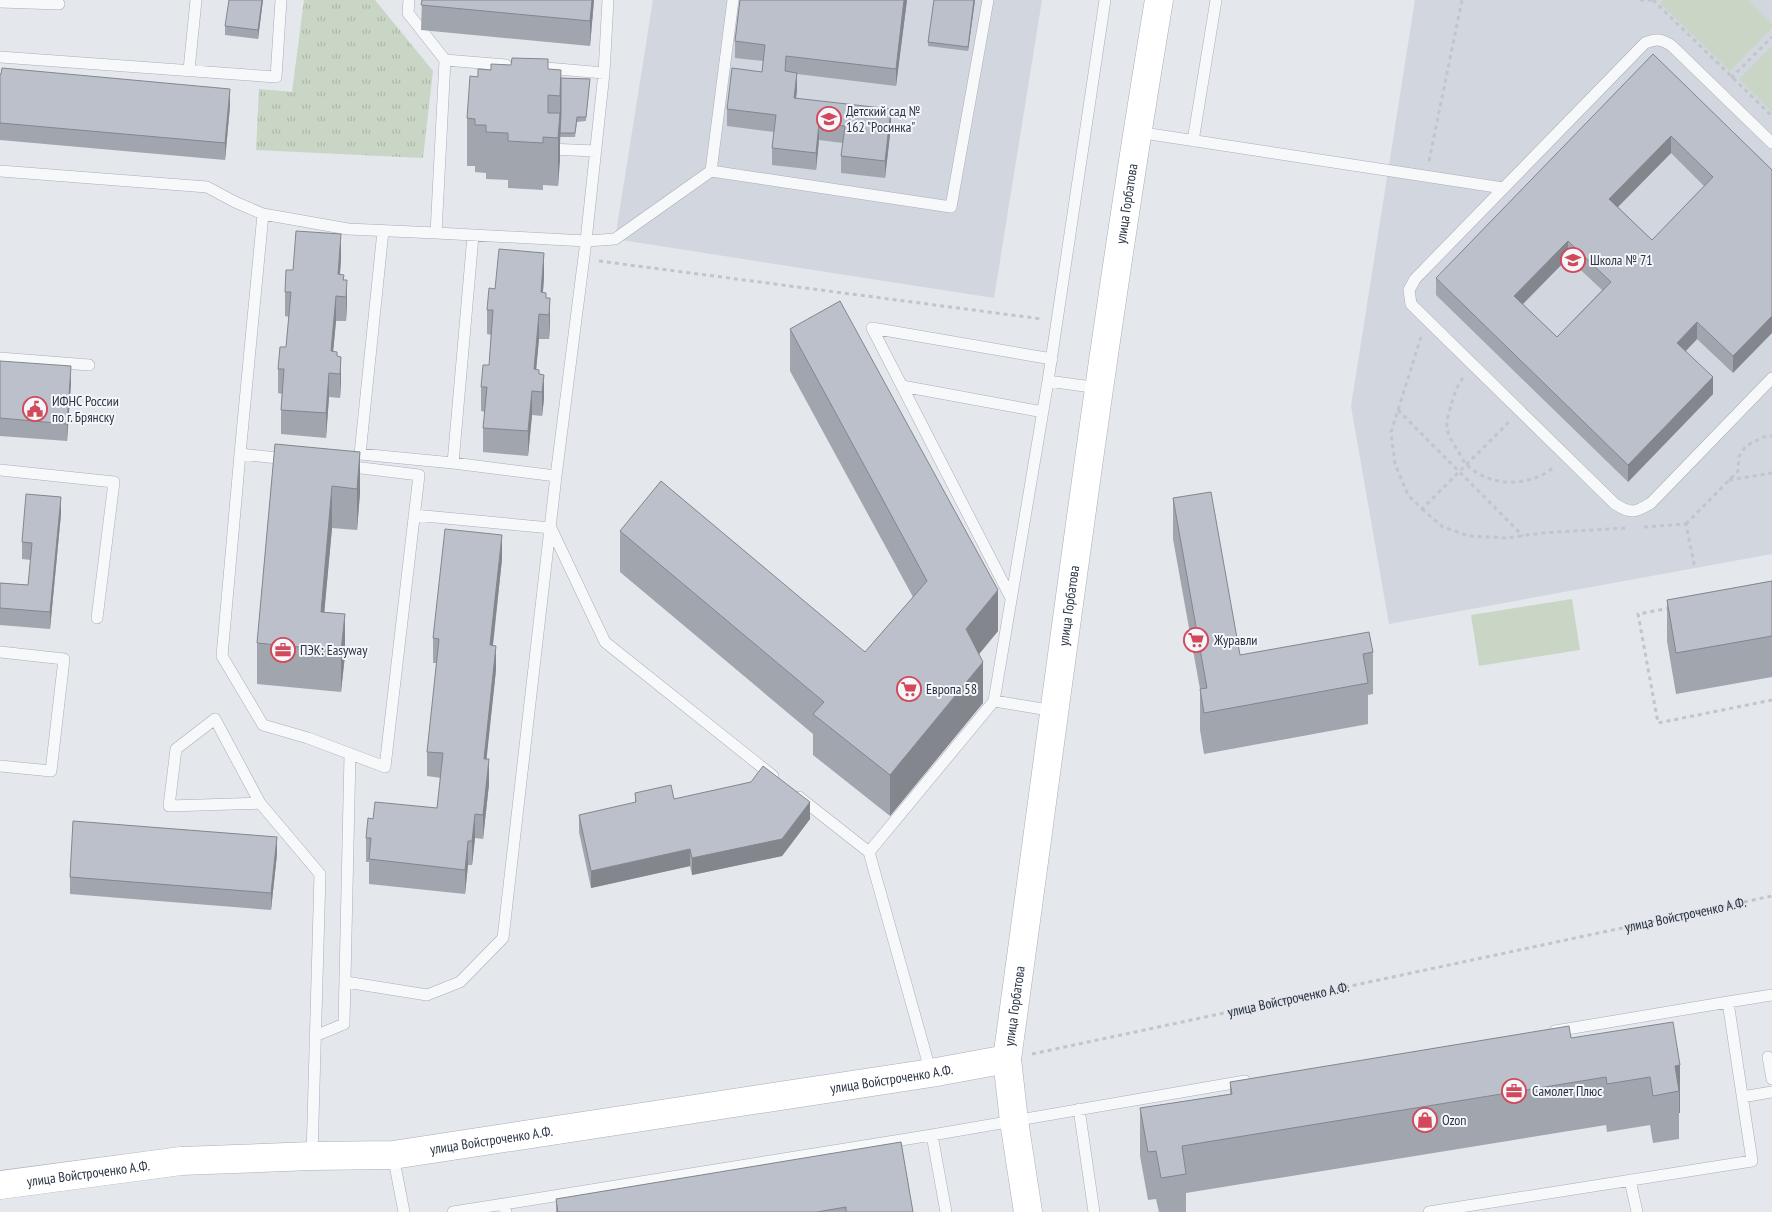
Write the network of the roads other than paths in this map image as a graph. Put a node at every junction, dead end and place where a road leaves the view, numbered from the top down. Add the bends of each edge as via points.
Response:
1 (196, 0) edge
2 (281, 0) edge
3 (409, 0) edge
4 (608, 0) edge
5 (733, 0) edge
6 (988, 0) edge
7 (1105, 0) edge
8 (1159, 0) edge
9 (1216, 0) edge
10 (0, 2) edge
11 (59, 4) dead end
12 (0, 57) edge
13 (445, 60) junction
14 (189, 70) junction
15 (604, 73) junction
16 (1137, 132) junction
17 (1193, 141) junction
18 (1772, 143) edge
19 (548, 149) edge
20 (596, 151) junction
21 (0, 171) edge
22 (711, 171) junction
23 (1503, 188) junction
24 (263, 214) junction
25 (383, 231) junction
26 (436, 233) junction
27 (473, 236) junction
28 (586, 241) junction
29 (0, 358) edge
30 (1052, 359) junction
31 (89, 366) dead end
32 (1772, 378) edge
33 (1048, 381) junction
34 (902, 386) junction
35 (1100, 388) junction
36 (1043, 412) junction
37 (240, 454) junction
38 (296, 460) edge
39 (453, 463) junction
40 (334, 465) edge
41 (0, 470) edge
42 (556, 476) junction
43 (414, 515) junction
44 (551, 528) junction
45 (1011, 598) junction
46 (97, 618) dead end
47 (0, 652) edge
48 (994, 701) junction
49 (1055, 711) junction
50 (350, 754) junction
51 (0, 766) edge
52 (260, 803) junction
53 (869, 852) junction
54 (346, 982) junction
55 (1772, 995) edge
56 (1728, 1002) junction
57 (1541, 1033) edge
58 (315, 1036) junction
59 (1768, 1057) dead end
60 (1007, 1059) junction
61 (931, 1072) junction
62 (1772, 1079) edge
63 (1256, 1080) edge
64 (1772, 1092) edge
65 (1742, 1097) junction
66 (1079, 1109) junction
67 (1014, 1121) junction
68 (932, 1135) junction
69 (393, 1155) junction
70 (312, 1156) junction
71 (1630, 1180) junction
72 (0, 1185) edge
73 (505, 1208) edge
74 (404, 1212) edge
75 (453, 1212) edge
76 (946, 1212) edge
77 (1028, 1212) edge
78 (1094, 1212) edge
79 (1429, 1212) edge
80 (1637, 1212) edge

1 - 14 lane
2 - 14 lane via 276,77
3 - 13 lane via 408,13
4 - 15 lane
5 - 22 lane
6 - 22 lane via 951,207
7 - 30 lane
8 - 16 main road, улица Горбатова
9 - 17 lane
10 - 11 lane
12 - 14 lane
13 - 15 lane
13 - 26 lane
15 - 20 lane
16 - 17 lane
16 - 35 main road, улица Горбатова
17 - 23 lane
18 - 23 lane via 1672,46 1663,39 1654,39 1644,43
19 - 20 lane
20 - 28 lane
21 - 24 lane via 207,187
22 - 28 lane via 615,239
23 - 32 lane via 1415,279 1409,290 1411,304 1615,504 1627,511 1638,511 1651,503
24 - 25 lane via 348,229
24 - 37 lane
25 - 26 lane
25 - 39 lane via 360,454
26 - 27 lane
27 - 28 lane
27 - 39 lane
28 - 42 lane
29 - 31 lane
30 - 33 lane
30 - 34 lane via 872,328
33 - 35 lane
33 - 36 lane
34 - 36 lane
34 - 45 lane
35 - 49 main road, улица Горбатова
36 - 45 lane
37 - 38 lane
37 - 50 lane via 222,656 263,725
39 - 42 lane
40 - 43 lane via 419,475
41 - 46 lane via 114,482
42 - 44 lane
43 - 44 lane
43 - 50 lane via 385,767
44 - 53 lane via 605,642
44 - 54 lane via 504,938 460,982 427,995
45 - 48 lane
47 - 51 lane via 64,659 51,772
48 - 49 lane
48 - 53 lane
49 - 60 main road, улица Горбатова
50 - 54 lane
52 - 52 lane via 215,719 176,749 169,806
52 - 58 lane via 320,874
53 - 61 lane
54 - 58 lane via 344,1024
55 - 56 lane
56 - 57 lane
56 - 65 lane
58 - 70 lane
59 - 62 lane
60 - 61 main road, улица Войстроченко А.Ф.
60 - 67 main road, улица Горбатова
61 - 69 main road, улица Войстроченко А.Ф.
63 - 66 lane
64 - 65 lane
65 - 71 lane via 1752,1161
66 - 67 lane
66 - 78 lane
67 - 68 lane
67 - 77 main road, улица Горбатова
68 - 73 lane
68 - 76 lane
69 - 70 main road, улица Войстроченко А.Ф.
69 - 74 lane
70 - 72 main road, улица Войстроченко А.Ф. via 181,1160
71 - 79 lane
71 - 80 lane
73 - 75 lane

